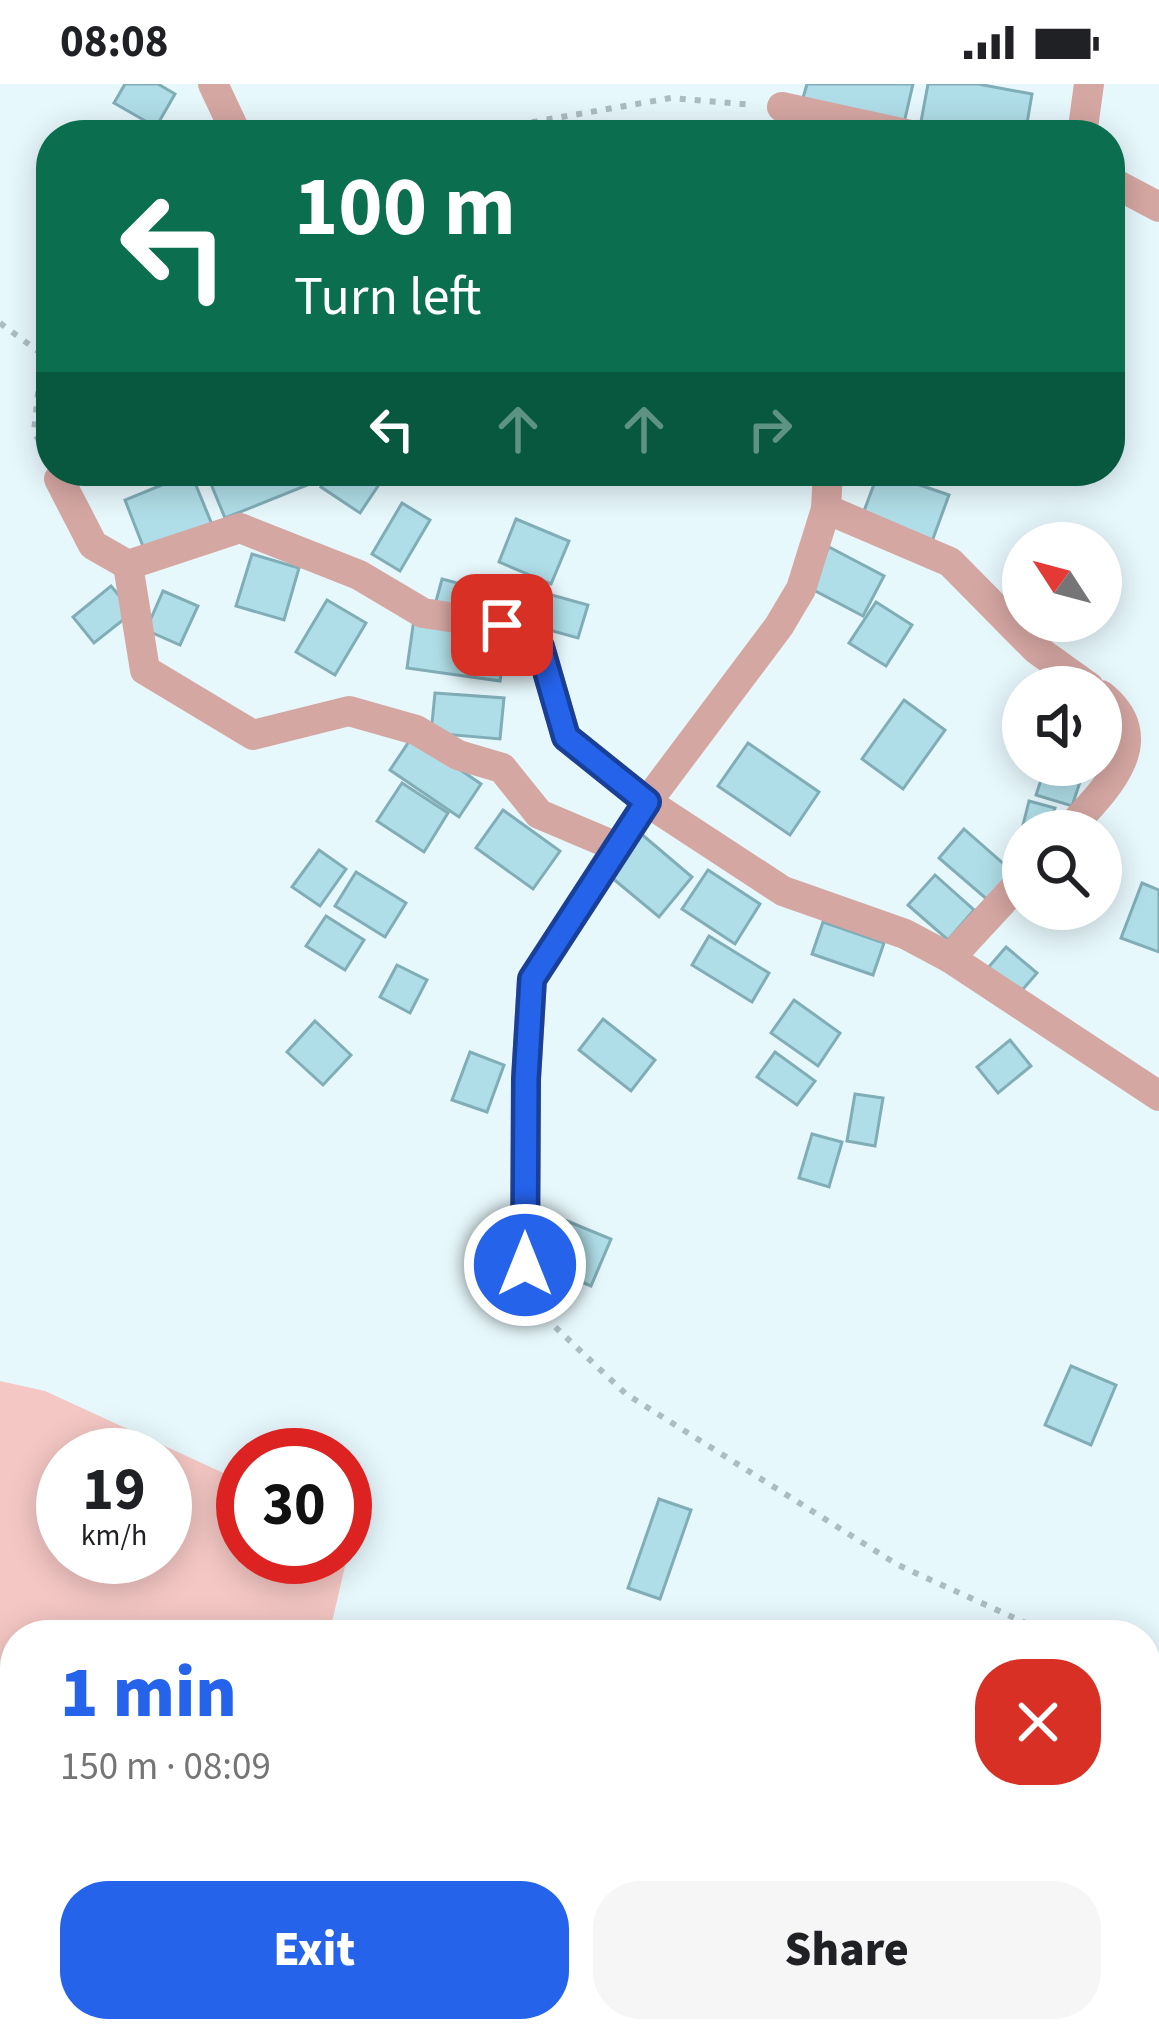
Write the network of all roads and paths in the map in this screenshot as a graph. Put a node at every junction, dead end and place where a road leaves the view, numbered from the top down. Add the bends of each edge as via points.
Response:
1 (213, 84) edge
2 (1090, 84) edge
3 (781, 109) edge
4 (230, 120) edge
5 (544, 120) edge
6 (836, 120) edge
7 (1084, 120) edge
8 (1125, 189) edge
9 (1159, 207) edge
10 (0, 323) edge
11 (36, 350) edge
12 (63, 486) edge
13 (827, 486) edge
14 (826, 509) junction
15 (128, 565) junction
16 (1060, 666) edge
17 (1122, 718) edge
18 (1122, 771) edge
19 (1108, 786) edge
20 (647, 802) junction
21 (1086, 810) edge
22 (616, 847) junction
23 (1002, 902) edge
24 (950, 958) junction
25 (1159, 1096) edge
26 (525, 1265) joint
27 (1019, 1620) edge

1 - 4 street
2 - 7 street
3 - 5 path via 670,98
3 - 6 street
8 - 9 street
10 - 11 path
12 - 15 street via 93,545
13 - 14 street
14 - 16 street via 950,562
14 - 20 street via 801,589 779,626
15 - 20 street via 240,528 359,575 424,613 502,625 540,647 566,737
15 - 22 street via 145,670 253,735 349,711 416,730 502,768 539,814
17 - 18 street via 1130,741
19 - 21 street
20 - 22 street
20 - 24 street via 783,891
22 - 26 street via 532,979
23 - 24 street
24 - 25 street
26 - 27 path via 533,1306 626,1394 898,1565

